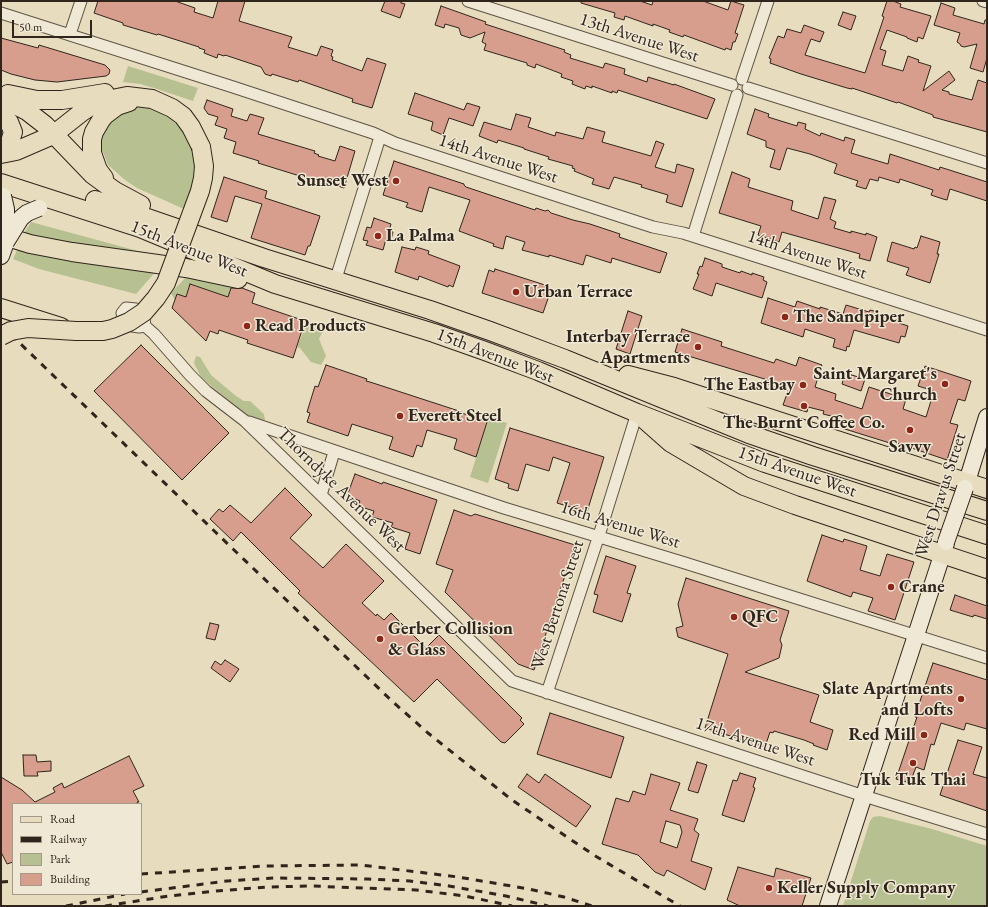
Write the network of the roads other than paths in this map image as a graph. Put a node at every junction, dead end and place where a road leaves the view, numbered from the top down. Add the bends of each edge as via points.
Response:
1 (81, 1) edge
2 (468, 1) edge
3 (768, 1) edge
4 (983, 1) edge
5 (987, 2) edge
6 (1, 13) edge
7 (70, 34) junction
8 (745, 84) junction
9 (735, 90) junction
10 (1, 92) edge
11 (1, 98) edge
12 (147, 98) junction
13 (1, 108) edge
14 (1, 115) edge
15 (54, 135) junction
16 (380, 137) junction
17 (1, 150) edge
18 (1, 154) edge
19 (987, 163) edge
20 (1, 170) edge
21 (2, 190) edge
22 (115, 191) junction
23 (104, 216) junction
24 (693, 236) junction
25 (2, 245) edge
26 (241, 250) junction
27 (337, 281) junction
28 (275, 284) junction
29 (1, 308) edge
30 (145, 326) dead end
31 (987, 330) edge
32 (76, 331) junction
33 (1, 336) edge
34 (565, 359) junction
35 (637, 413) junction
36 (987, 416) edge
37 (245, 421) junction
38 (334, 452) junction
39 (965, 485) junction
40 (987, 489) edge
41 (321, 494) junction
42 (987, 511) edge
43 (987, 535) edge
44 (598, 537) junction
45 (945, 548) junction
46 (987, 569) edge
47 (916, 636) junction
48 (987, 658) edge
49 (512, 681) joint
50 (547, 693) junction
51 (864, 796) junction
52 (987, 834) edge
53 (828, 906) edge

1 - 7 street
2 - 9 street, 13th Avenue West
3 - 8 street
4 - 5 street
6 - 7 street, 14th Avenue West
7 - 16 street, 14th Avenue West
8 - 9 street via 743,95
8 - 19 street
9 - 24 street
10 - 12 main road via 45,100 74,99 109,92 130,92
11 - 15 main road via 27,111
12 - 15 main road via 127,96 100,102 87,108
12 - 22 main road via 128,102 111,110 94,132 94,162
12 - 32 main road, bridge via 164,103 179,113 191,127 201,147 204,166 200,191 166,283 150,306 120,326 103,331
13 - 15 main road via 16,115 32,128
14 - 17 main road via 9,122 13,132 10,142
15 - 18 main road via 16,151
15 - 22 main road via 83,166
16 - 24 street, 14th Avenue West via 645,224
16 - 27 street
20 - 26 main road, 15th Avenue West
21 - 23 main road, 15th Avenue West
21 - 25 main road, bridge via 6,209
22 - 26 main road via 133,202
23 - 25 main road, bridge via 39,208 21,218
23 - 28 main road, 15th Avenue West via 140,228
24 - 31 street, 14th Avenue West
25 - 28 main road via 30,244
26 - 27 main road, 15th Avenue West
27 - 34 main road, 15th Avenue West via 430,310
28 - 35 main road, 15th Avenue West via 485,351
29 - 32 main road, bridge
30 - 37 street, Thorndyke Avenue West via 206,391
32 - 33 main road, bridge via 28,328
34 - 39 main road via 674,387
34 - 42 main road, 15th Avenue West via 749,434
35 - 43 main road, 15th Avenue West via 765,463
35 - 44 street, West Bertona Street
35 - 45 main road via 671,443 744,486 795,506
36 - 39 main road, West Dravus Street
37 - 38 street, 16th Avenue West
37 - 41 street, Thorndyke Avenue West
38 - 41 street
38 - 44 street, 16th Avenue West
39 - 40 main road
39 - 45 main road, West Dravus Street, bridge
41 - 49 street, Thorndyke Avenue West
44 - 47 street, 16th Avenue West
44 - 50 street, West Bertona Street
45 - 46 main road
45 - 47 main road, West Dravus Street
47 - 48 street, 16th Avenue West
47 - 51 main road, West Dravus Street
49 - 50 street, 17th Avenue West
50 - 51 street, 17th Avenue West
51 - 52 street, 17th Avenue West
51 - 53 main road, West Dravus Street

